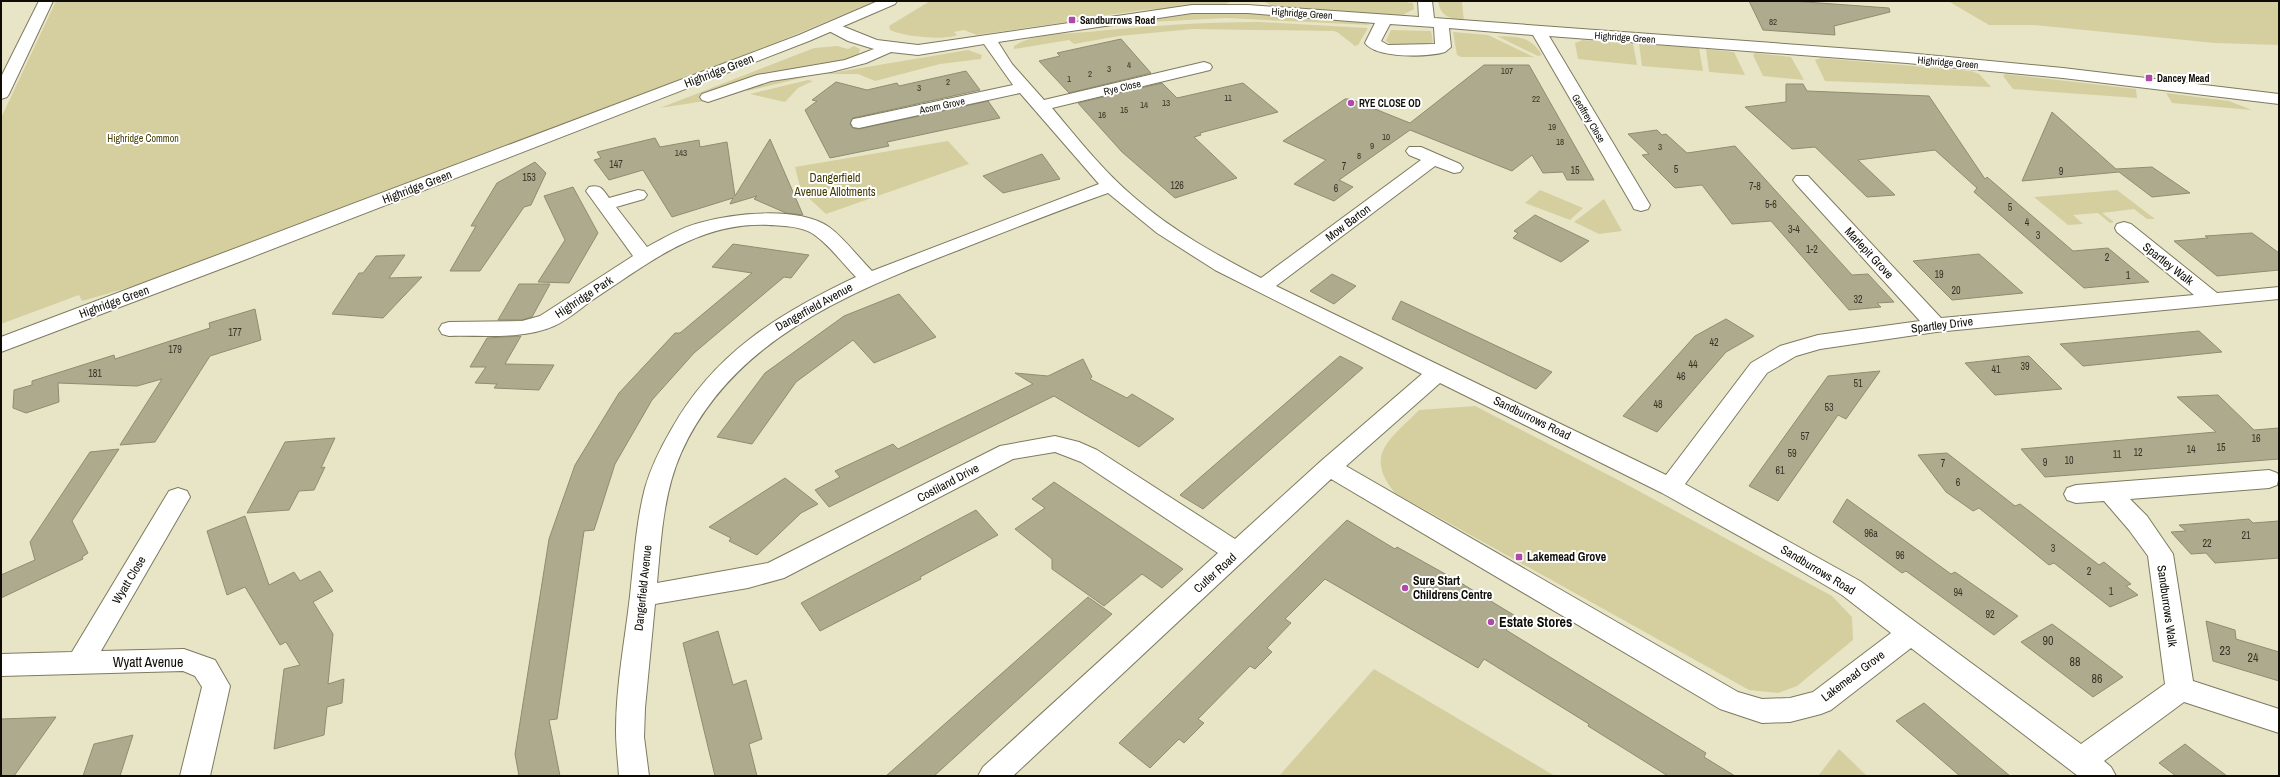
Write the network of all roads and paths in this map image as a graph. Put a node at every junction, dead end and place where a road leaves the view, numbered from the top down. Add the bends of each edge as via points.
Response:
1 (46, 1) edge
2 (890, 1) edge
3 (1425, 1) edge
4 (1384, 20) junction
5 (1434, 24) junction
6 (832, 27) junction
7 (1539, 32) junction
8 (974, 38) junction
9 (887, 48) junction
10 (1203, 67) dead end
11 (1024, 87) junction
12 (1, 94) edge
13 (708, 97) dead end
14 (2272, 98) edge
15 (1040, 106) junction
16 (2279, 112) edge
17 (859, 122) dead end
18 (1415, 151) dead end
19 (1433, 159) junction
20 (1454, 168) dead end
21 (1802, 180) dead end
22 (1111, 186) junction
23 (638, 195) dead end
24 (1641, 205) dead end
25 (2124, 228) dead end
26 (644, 258) junction
27 (868, 278) junction
28 (1262, 287) junction
29 (2279, 293) edge
30 (2212, 299) junction
31 (1936, 325) junction
32 (449, 329) dead end
33 (1, 345) edge
34 (1439, 372) junction
35 (1329, 467) junction
36 (2269, 479) dead end
37 (1670, 487) junction
38 (2110, 492) junction
39 (2076, 494) dead end
40 (178, 497) dead end
41 (1237, 553) junction
42 (643, 596) junction
43 (1910, 633) junction
44 (80, 663) junction
45 (1, 665) edge
46 (2180, 689) junction
47 (2279, 721) edge
48 (2092, 768) edge
49 (195, 776) edge
50 (634, 776) edge
51 (993, 776) edge

1 - 12 main road
2 - 6 main road, Highridge Green
3 - 5 main road
4 - 5 main road, Highridge Green
4 - 5 main road via 1374,43 1385,50 1440,49 1443,47
4 - 8 main road, Highridge Green via 1254,10 1192,9
5 - 7 main road, Highridge Green
6 - 9 main road, Highridge Green via 857,40
6 - 33 main road, Highridge Green
7 - 14 main road, Highridge Green via 1915,59
7 - 24 main road, Geoffrey Close
8 - 9 main road, Highridge Green via 918,50
8 - 11 main road, Sandburrows Road
9 - 13 main road, Highridge Green via 862,60 772,76
10 - 15 main road, Rye Close
11 - 15 main road, Sandburrows Road
11 - 17 main road, Acorn Grove
14 - 16 main road
15 - 22 main road, Sandburrows Road
18 - 19 main road
19 - 20 main road
19 - 28 main road, Mow Barton
21 - 31 main road, Marlepit Grove
22 - 27 main road, Dangerfield Avenue
22 - 28 main road, Sandburrows Road via 1141,213 1171,234 1209,259
23 - 26 main road via 599,198
25 - 30 main road, Spartley Walk
26 - 27 main road, Highridge Park via 681,236 705,227 757,218 784,220 806,224 822,231
26 - 32 main road, Highridge Park via 547,321 522,328
27 - 42 main road, Dangerfield Avenue via 790,317 762,337 736,360 688,418 669,454 655,495
28 - 34 main road, Sandburrows Road
29 - 30 main road, Spartley Drive
30 - 31 main road, Spartley Drive
31 - 37 main road, Spartley Drive via 1818,342 1788,351 1759,368
34 - 35 main road, Cutler Road
34 - 37 main road, Sandburrows Road
35 - 41 main road, Cutler Road
35 - 43 main road, Lakemead Grove via 1730,701 1762,711 1790,710 1821,702
36 - 38 main road
37 - 43 main road, Sandburrows Road via 1851,588
38 - 39 main road
38 - 46 main road, Sandburrows Walk via 2138,523 2160,554
40 - 44 main road, Wyatt Close
41 - 42 main road, Costiland Drive via 1089,456 1055,444 1008,452 775,571
41 - 51 main road, Cutler Road
42 - 50 main road, Dangerfield Avenue via 630,726
43 - 48 main road, Sandburrows Road
44 - 45 main road, Wyatt Avenue
44 - 49 main road, Wyatt Avenue via 184,660 205,668 216,686
46 - 47 main road
46 - 48 main road

